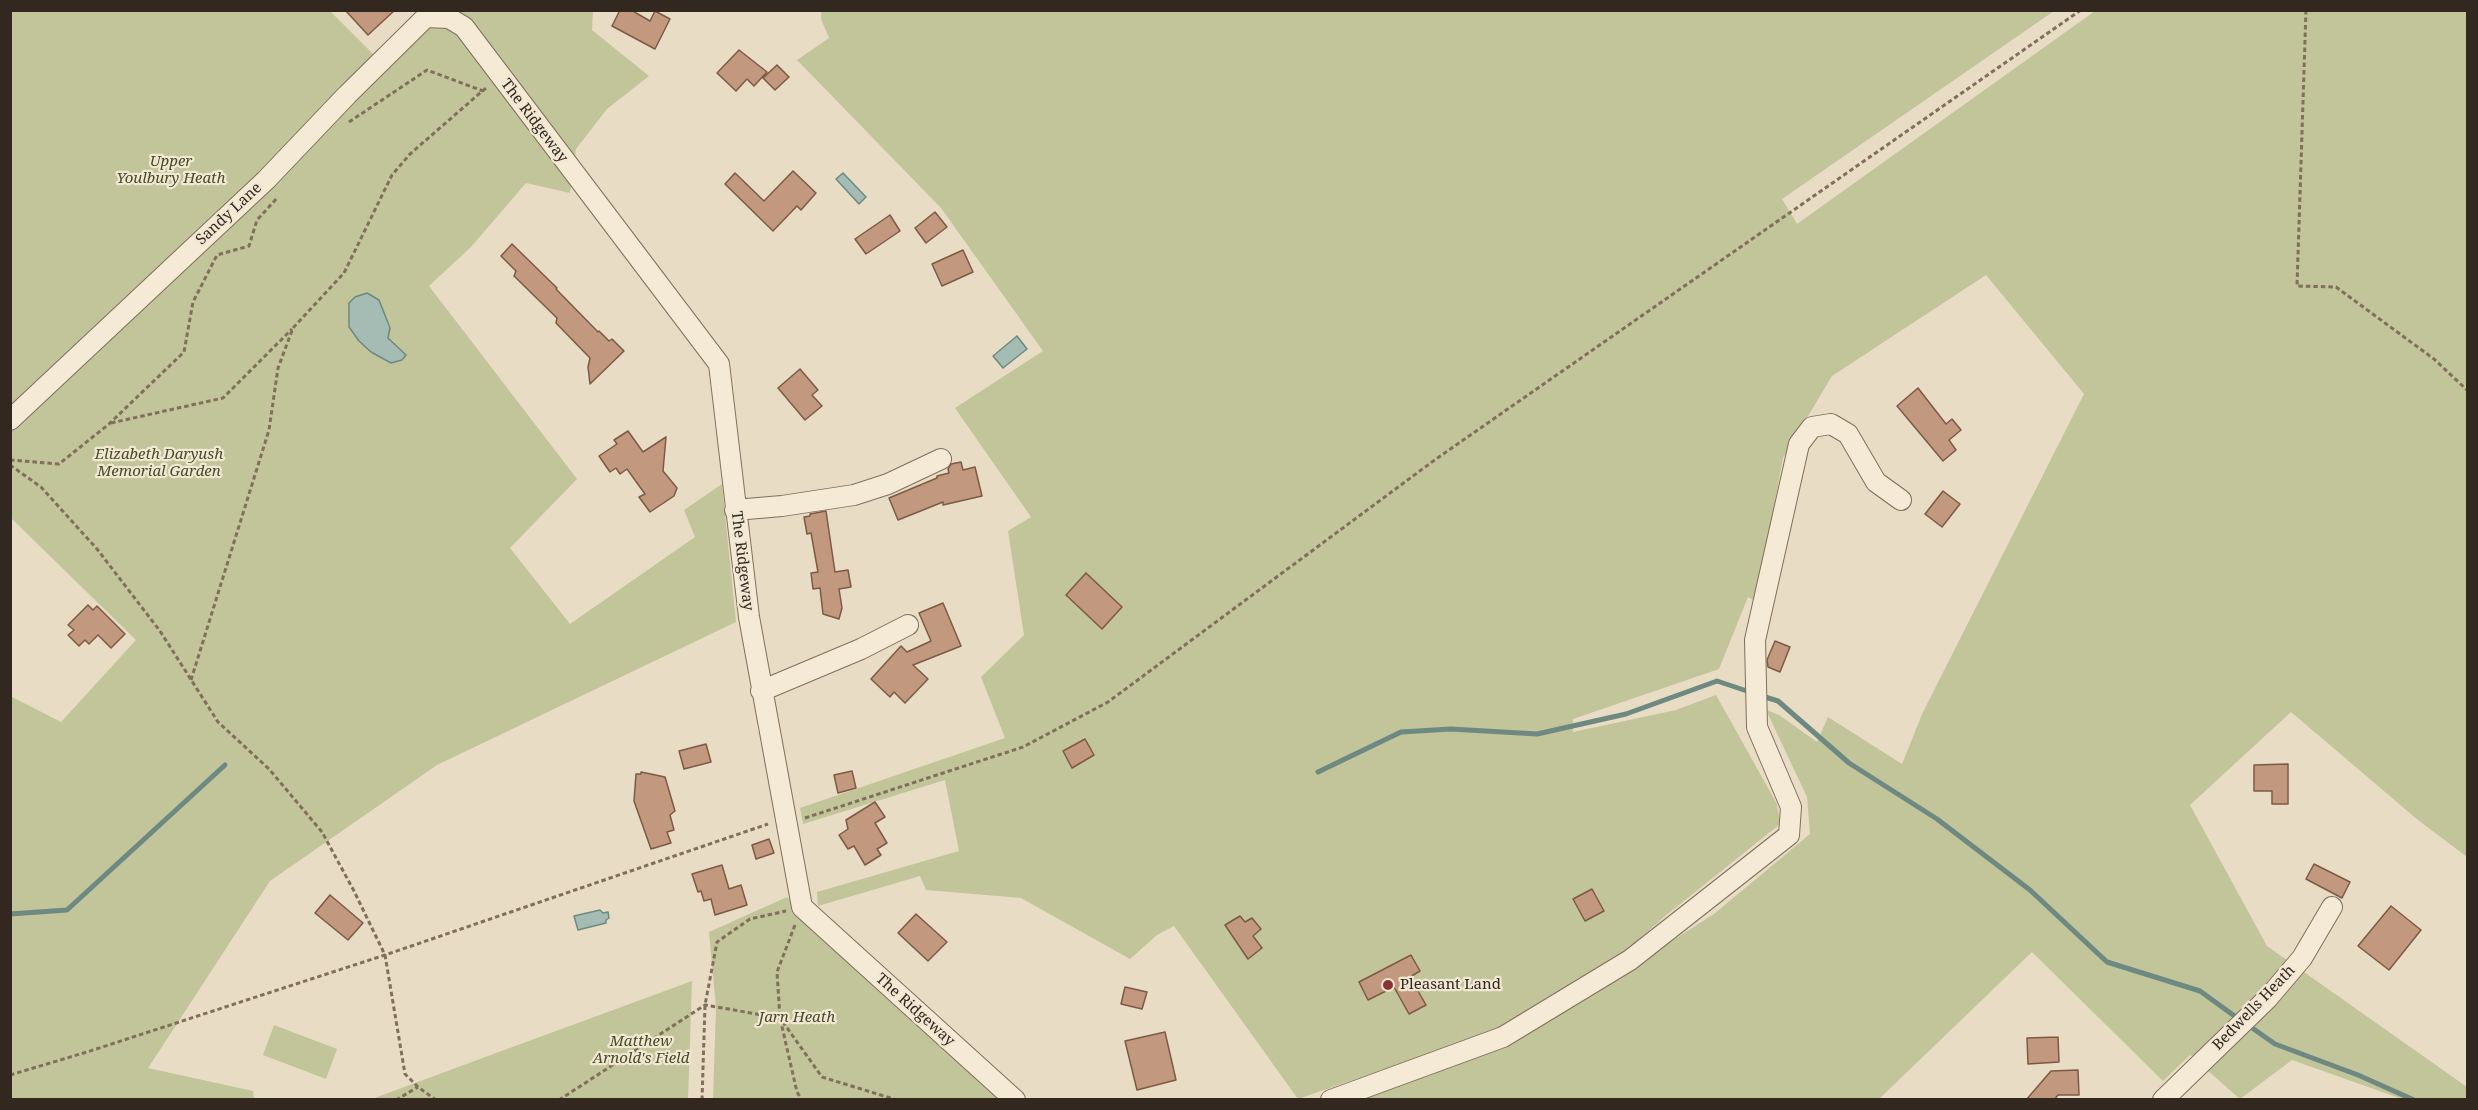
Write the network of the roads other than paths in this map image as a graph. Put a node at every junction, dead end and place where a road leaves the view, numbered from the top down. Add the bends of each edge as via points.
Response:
1 (452, 14) edge
2 (10, 420) edge
3 (941, 459) dead end
4 (1901, 500) dead end
5 (735, 510) junction
6 (908, 624) dead end
7 (761, 691) junction
8 (2332, 907) dead end
9 (1015, 1100) edge
10 (1331, 1100) edge
11 (2163, 1100) edge

1 - 2 street, Sandy Lane via 426,17 266,180
1 - 5 street, The Ridgeway via 719,364
3 - 5 street via 854,495
4 - 10 street via 1876,482 1848,434 1831,424 1812,427 1799,444 1755,640 1757,727 1791,807 1789,835 1630,960 1503,1037
5 - 7 street, The Ridgeway
6 - 7 street via 861,650
7 - 9 street, The Ridgeway via 802,907
8 - 11 street, Bedwells Heath via 2302,958 2268,998

